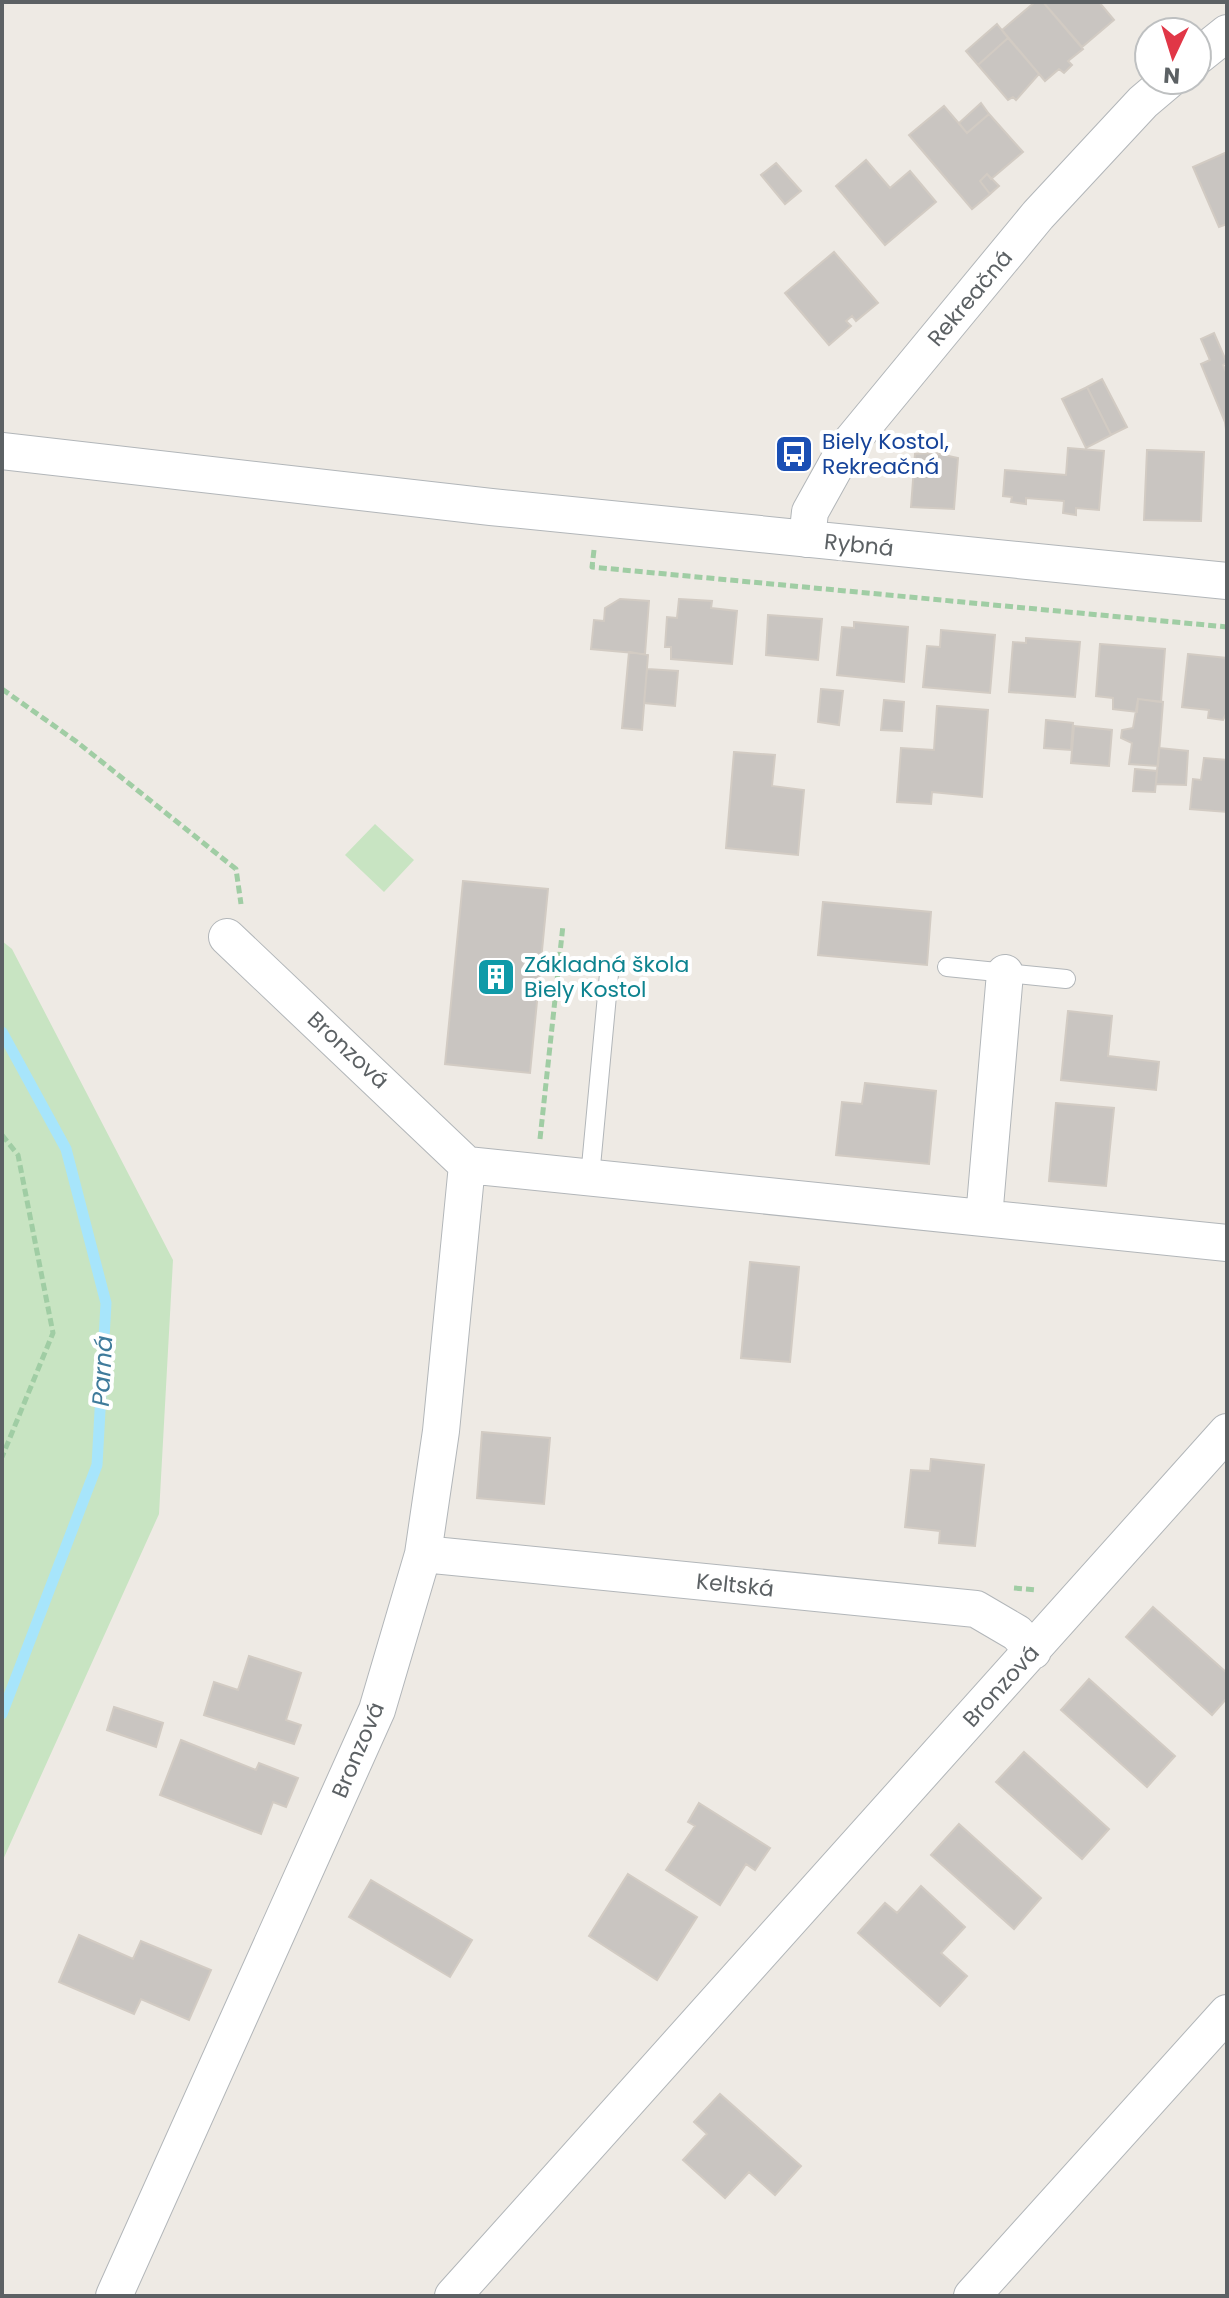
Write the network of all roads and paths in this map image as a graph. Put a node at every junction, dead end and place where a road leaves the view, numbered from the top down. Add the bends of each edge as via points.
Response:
1 (1150, 96) edge
2 (2, 451) edge
3 (598, 518) junction
4 (807, 539) junction
5 (849, 544) junction
6 (1227, 581) edge
7 (843, 592) junction
8 (1227, 627) edge
9 (2, 689) edge
10 (234, 922) joint
11 (563, 925) dead end
12 (947, 967) dead end
13 (1005, 973) junction
14 (609, 974) dead end
15 (1066, 979) dead end
16 (2, 1135) edge
17 (539, 1148) dead end
18 (467, 1165) junction
19 (590, 1177) junction
20 (984, 1218) junction
21 (1227, 1243) edge
22 (1227, 1432) edge
23 (2, 1457) edge
24 (423, 1554) junction
25 (1033, 1651) junction
26 (1227, 2013) edge
27 (114, 2296) edge
28 (453, 2296) edge
29 (972, 2296) edge

1 - 4 street, Rekreačná via 1038,215 845,449 810,512
2 - 3 street, Rybná
3 - 4 street, Rybná
3 - 7 path via 592,567
4 - 5 street, Rybná
5 - 6 street, Rybná
5 - 7 path
7 - 8 path
9 - 10 path via 236,869
10 - 18 street, Bronzová
11 - 17 path
12 - 13 lane
13 - 15 lane
13 - 20 street
14 - 19 lane
16 - 23 path via 18,1155 53,1333
18 - 19 street
18 - 24 street, Bronzová via 441,1431
19 - 20 street
20 - 21 street
22 - 25 street, Bronzová
24 - 25 street, Keltská via 976,1609 1017,1633
24 - 27 street, Bronzová via 377,1710
25 - 28 street, Bronzová
26 - 29 street

